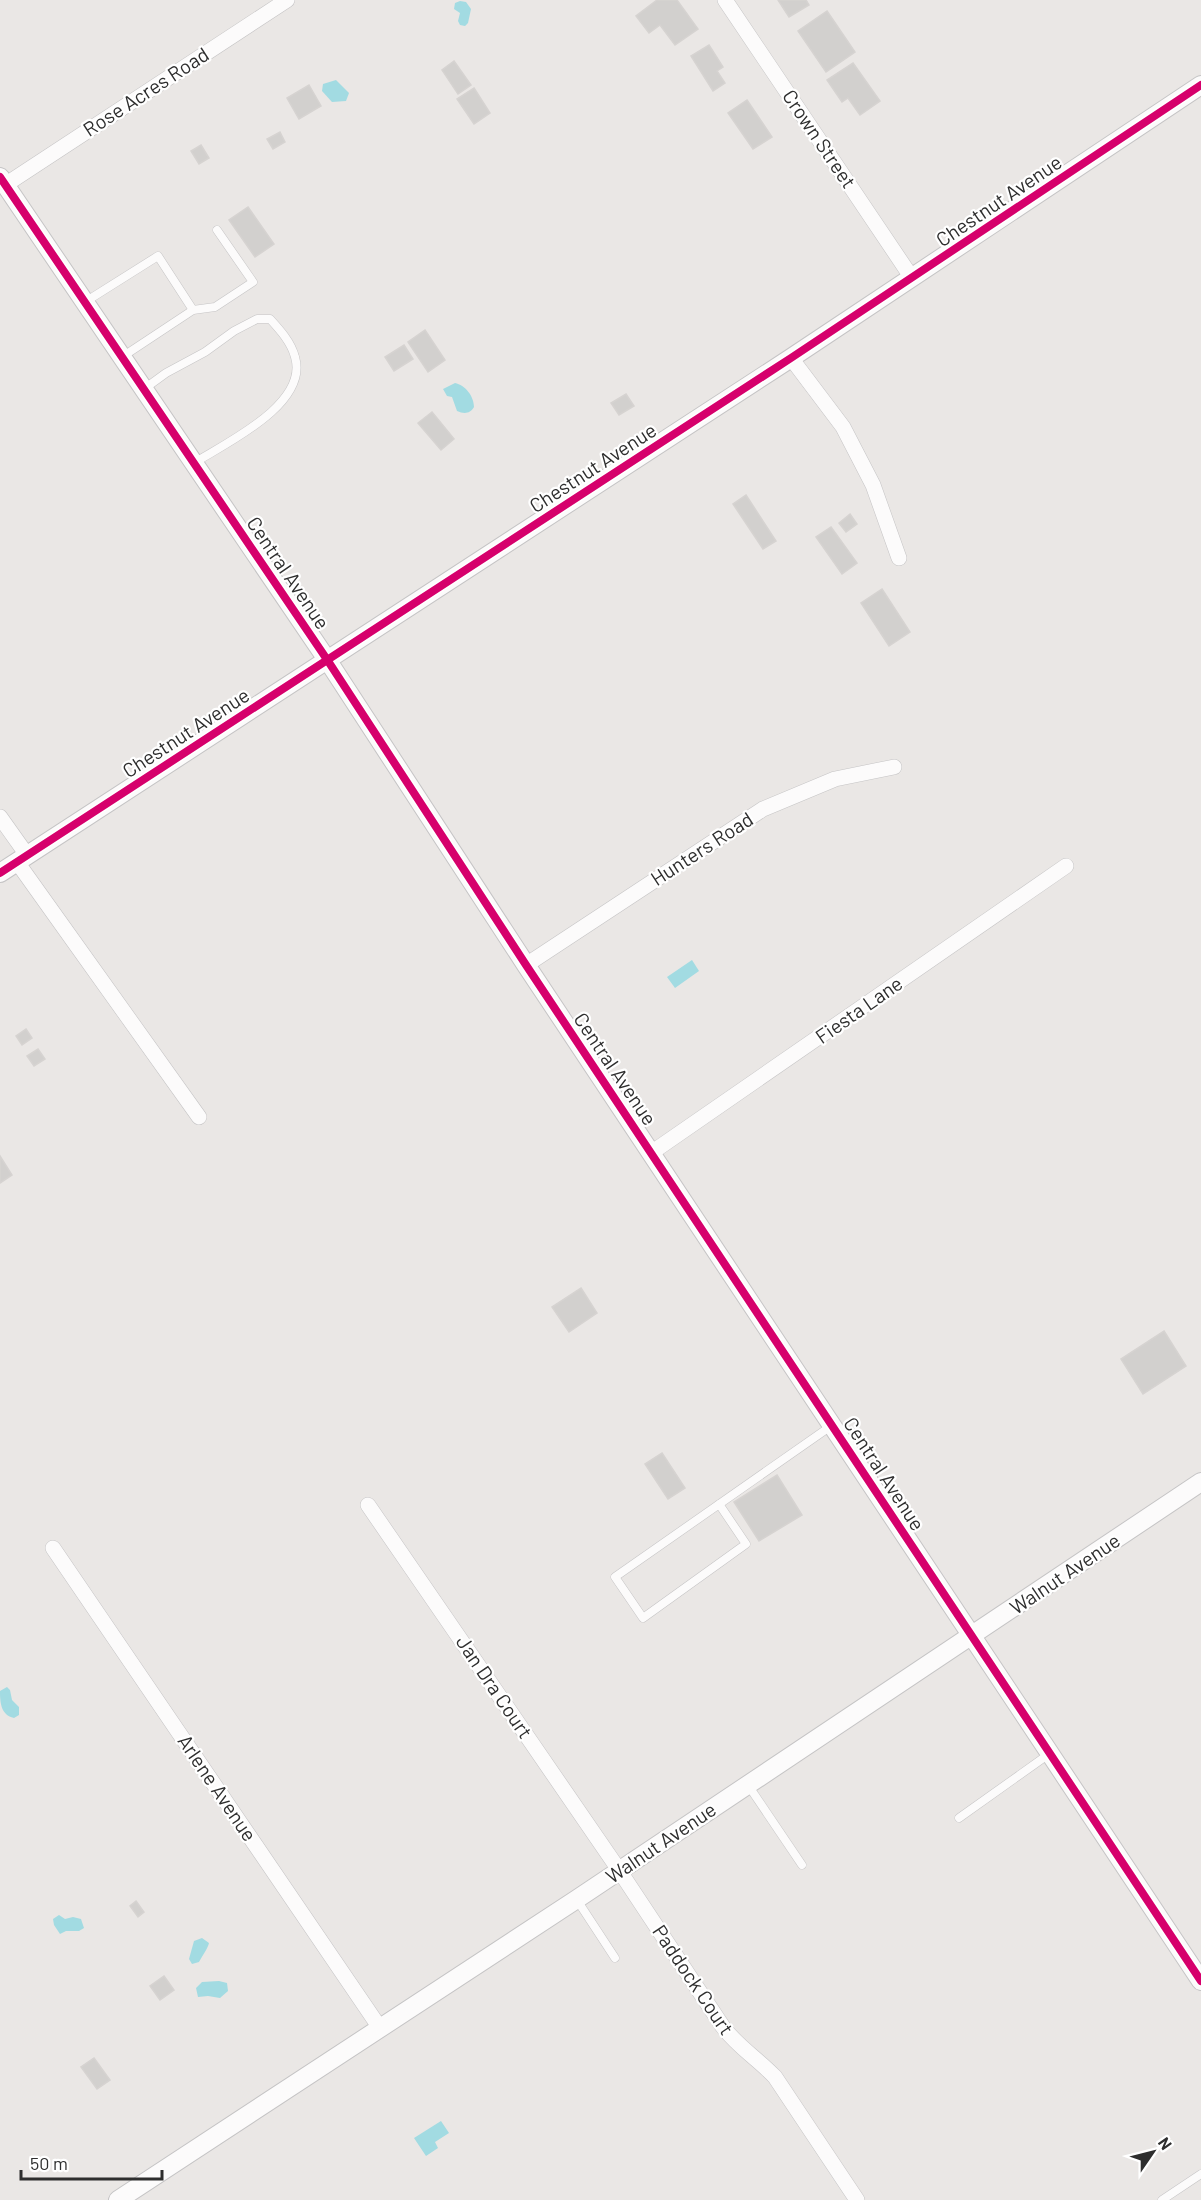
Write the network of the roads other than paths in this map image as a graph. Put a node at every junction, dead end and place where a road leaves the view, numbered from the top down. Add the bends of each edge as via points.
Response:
1 (287, 0) edge
2 (725, 0) edge
3 (1201, 85) edge
4 (3, 181) edge
5 (218, 230) dead end
6 (912, 278) junction
7 (85, 302) junction
8 (193, 310) junction
9 (122, 357) junction
10 (791, 358) junction
11 (144, 389) junction
12 (194, 463) junction
13 (898, 558) dead end
14 (328, 660) junction
15 (894, 766) dead end
16 (0, 817) edge
17 (22, 858) junction
18 (1066, 866) dead end
19 (0, 873) edge
20 (526, 965) junction
21 (199, 1117) dead end
22 (651, 1154) junction
23 (832, 1425) junction
24 (1201, 1482) edge
25 (719, 1504) junction
26 (368, 1505) dead end
27 (53, 1548) dead end
28 (971, 1637) junction
29 (1049, 1754) junction
30 (748, 1785) junction
31 (959, 1818) dead end
32 (802, 1866) dead end
33 (619, 1870) junction
34 (577, 1899) junction
35 (615, 1958) dead end
36 (1201, 1981) edge
37 (380, 2028) junction
38 (1201, 2174) edge
39 (118, 2200) edge
40 (857, 2200) edge
41 (1162, 2200) edge

1 - 4 street, Rose Acres Road
2 - 6 street, Crown Street
3 - 6 street, Chestnut Avenue
4 - 7 street, Central Avenue
5 - 8 lane via 253,282 215,308
6 - 10 street, Chestnut Avenue
7 - 8 lane via 158,256
7 - 9 street, Central Avenue
8 - 9 lane
9 - 11 street, Central Avenue
10 - 13 street via 843,427 873,485
10 - 14 street, Chestnut Avenue
11 - 12 street, Central Avenue
11 - 12 lane via 257,319 270,319 286,338 296,358 296,379 280,406
12 - 14 street, Central Avenue
14 - 17 street, Chestnut Avenue
14 - 20 street, Central Avenue
15 - 20 street, Hunters Road via 835,779 763,809
16 - 17 street
17 - 19 street, Chestnut Avenue
17 - 21 street
18 - 22 street, Fiesta Lane
20 - 22 street, Central Avenue
22 - 23 street, Central Avenue
23 - 25 lane
23 - 28 street, Central Avenue
24 - 28 street, Walnut Avenue
25 - 25 lane via 615,1577 643,1618 746,1544
26 - 33 street, Jan Dra Court
27 - 37 street, Arlene Avenue
28 - 29 street, Central Avenue
28 - 30 street, Walnut Avenue
29 - 31 lane
29 - 36 street, Central Avenue
30 - 32 lane
30 - 33 street, Walnut Avenue
33 - 34 street, Walnut Avenue
33 - 40 street, Paddock Court via 723,2027 775,2077
34 - 35 lane
34 - 37 street, Walnut Avenue
37 - 39 street, Walnut Avenue
38 - 41 lane

